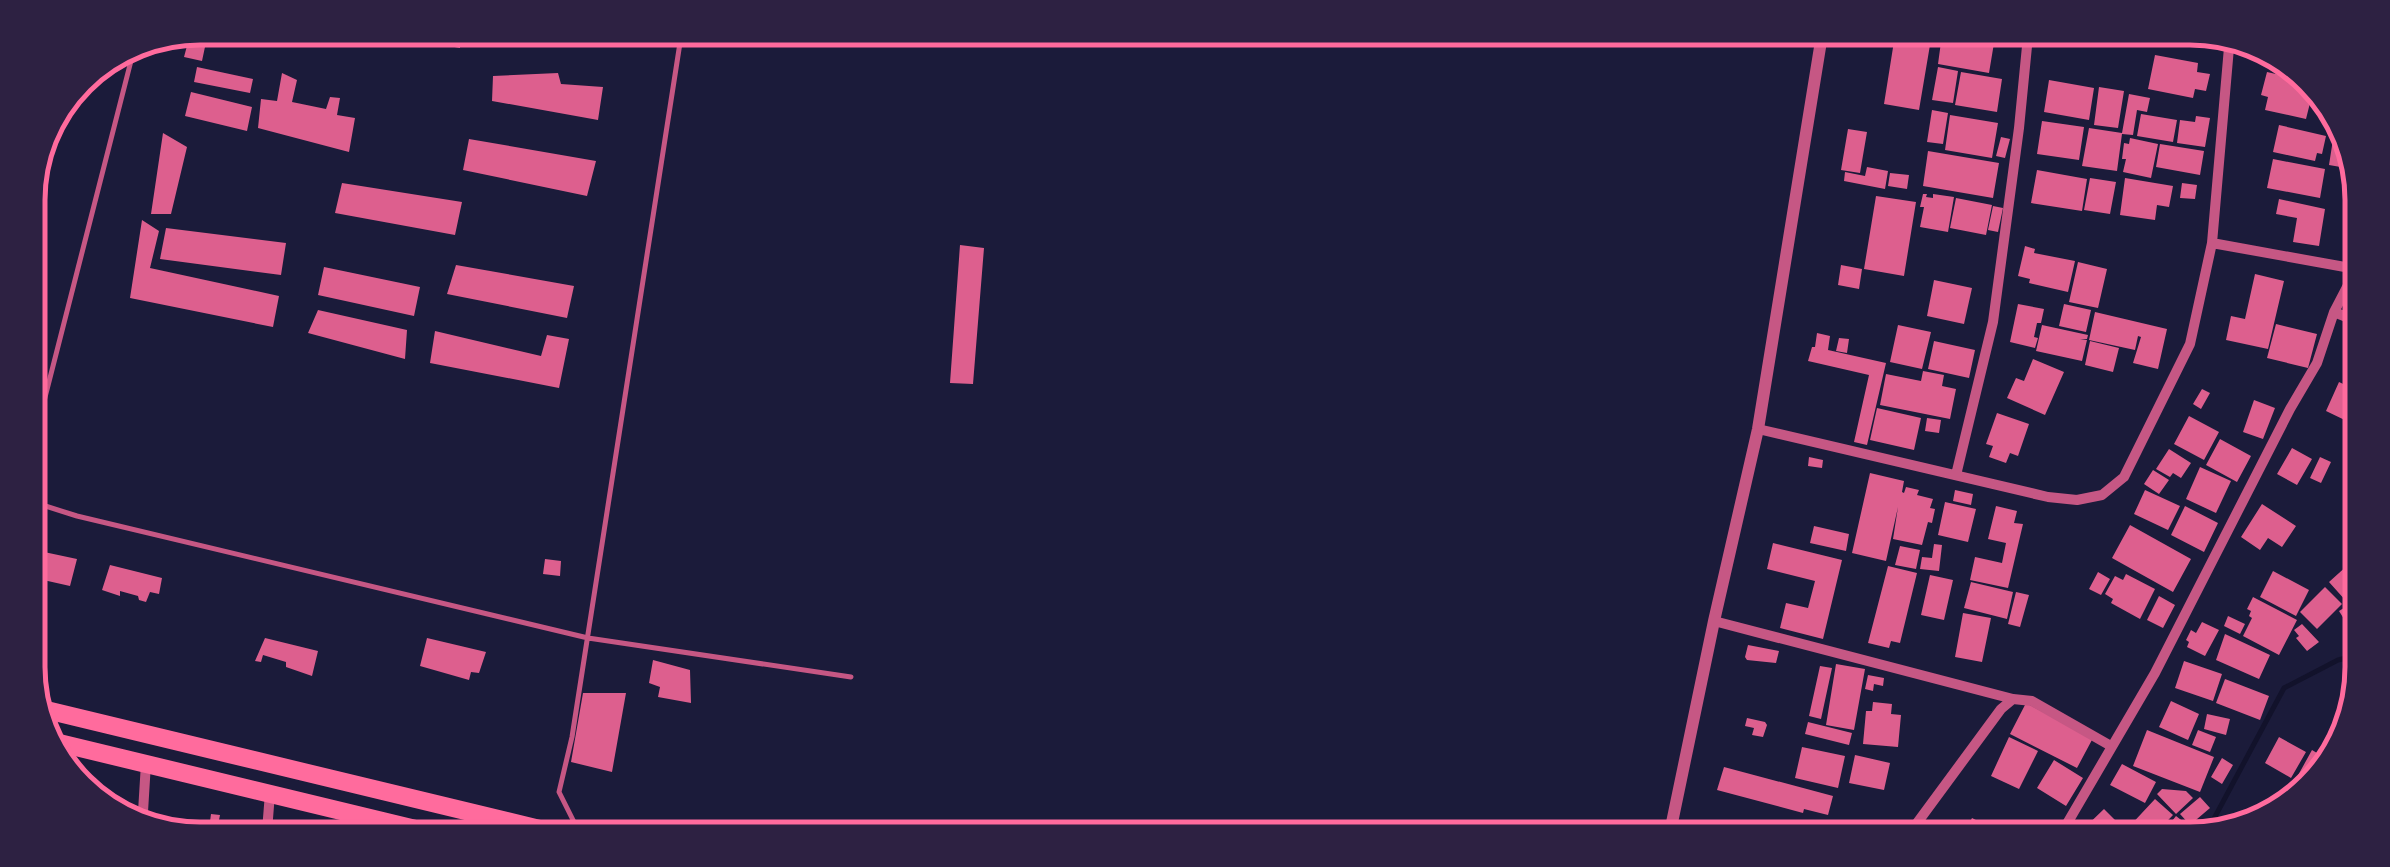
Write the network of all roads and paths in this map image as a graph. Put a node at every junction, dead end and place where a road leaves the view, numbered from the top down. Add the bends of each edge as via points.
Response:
1 (680, 45) edge
2 (1820, 45) edge
3 (2027, 45) edge
4 (2229, 50) edge
5 (131, 62) edge
6 (2212, 243) junction
7 (2345, 264) edge
8 (2345, 291) edge
9 (2334, 312) junction
10 (2345, 316) edge
11 (45, 401) edge
12 (1758, 429) junction
13 (1956, 475) junction
14 (45, 506) edge
15 (1714, 621) junction
16 (588, 638) junction
17 (852, 677) dead end
18 (2013, 699) junction
19 (52, 711) edge
20 (66, 744) edge
21 (2111, 746) junction
22 (146, 764) junction
23 (270, 793) junction
24 (143, 811) edge
25 (268, 822) edge
26 (388, 822) edge
27 (511, 822) edge
28 (573, 822) edge
29 (1672, 822) edge
30 (1918, 822) edge
31 (2067, 822) edge

1 - 16 lane
2 - 12 street
3 - 13 street via 1993,322
4 - 6 street
5 - 11 lane
6 - 7 street
6 - 13 street via 2190,344 2124,477 2102,495 2077,500
8 - 9 street
9 - 10 street
9 - 21 street via 2317,363
12 - 13 street
12 - 15 street
14 - 16 lane
15 - 18 street
15 - 29 street
16 - 17 lane
16 - 28 lane via 559,792
18 - 21 street via 2032,701
18 - 30 street
19 - 27 highway
20 - 22 highway
21 - 31 street
22 - 23 highway
22 - 24 street
23 - 25 street
23 - 26 highway

